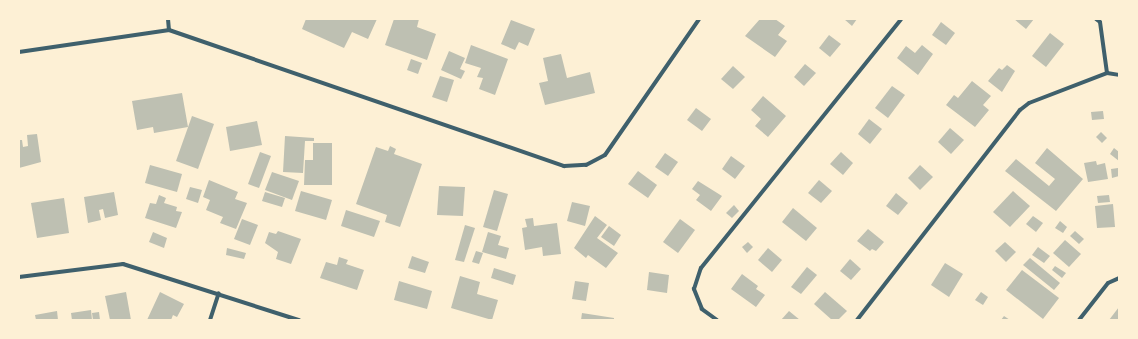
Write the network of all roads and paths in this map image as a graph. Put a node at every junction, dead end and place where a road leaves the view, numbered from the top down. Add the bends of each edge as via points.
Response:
1 (168, 19) edge
2 (699, 19) edge
3 (901, 19) edge
4 (1100, 20) edge
5 (169, 30) junction
6 (19, 52) edge
7 (1107, 73) junction
8 (1119, 75) edge
9 (19, 277) edge
10 (1119, 278) edge
11 (219, 293) junction
12 (210, 320) edge
13 (299, 320) edge
14 (717, 320) edge
15 (857, 320) edge
16 (1079, 320) edge

1 - 5 street
2 - 5 street via 605,155 586,165 564,166
3 - 14 street via 701,268 694,289 702,309
4 - 7 street
5 - 6 street
7 - 8 street
7 - 15 street via 1029,103 1020,110
9 - 11 street via 123,264
10 - 16 street via 1108,283
11 - 12 street
11 - 13 street

